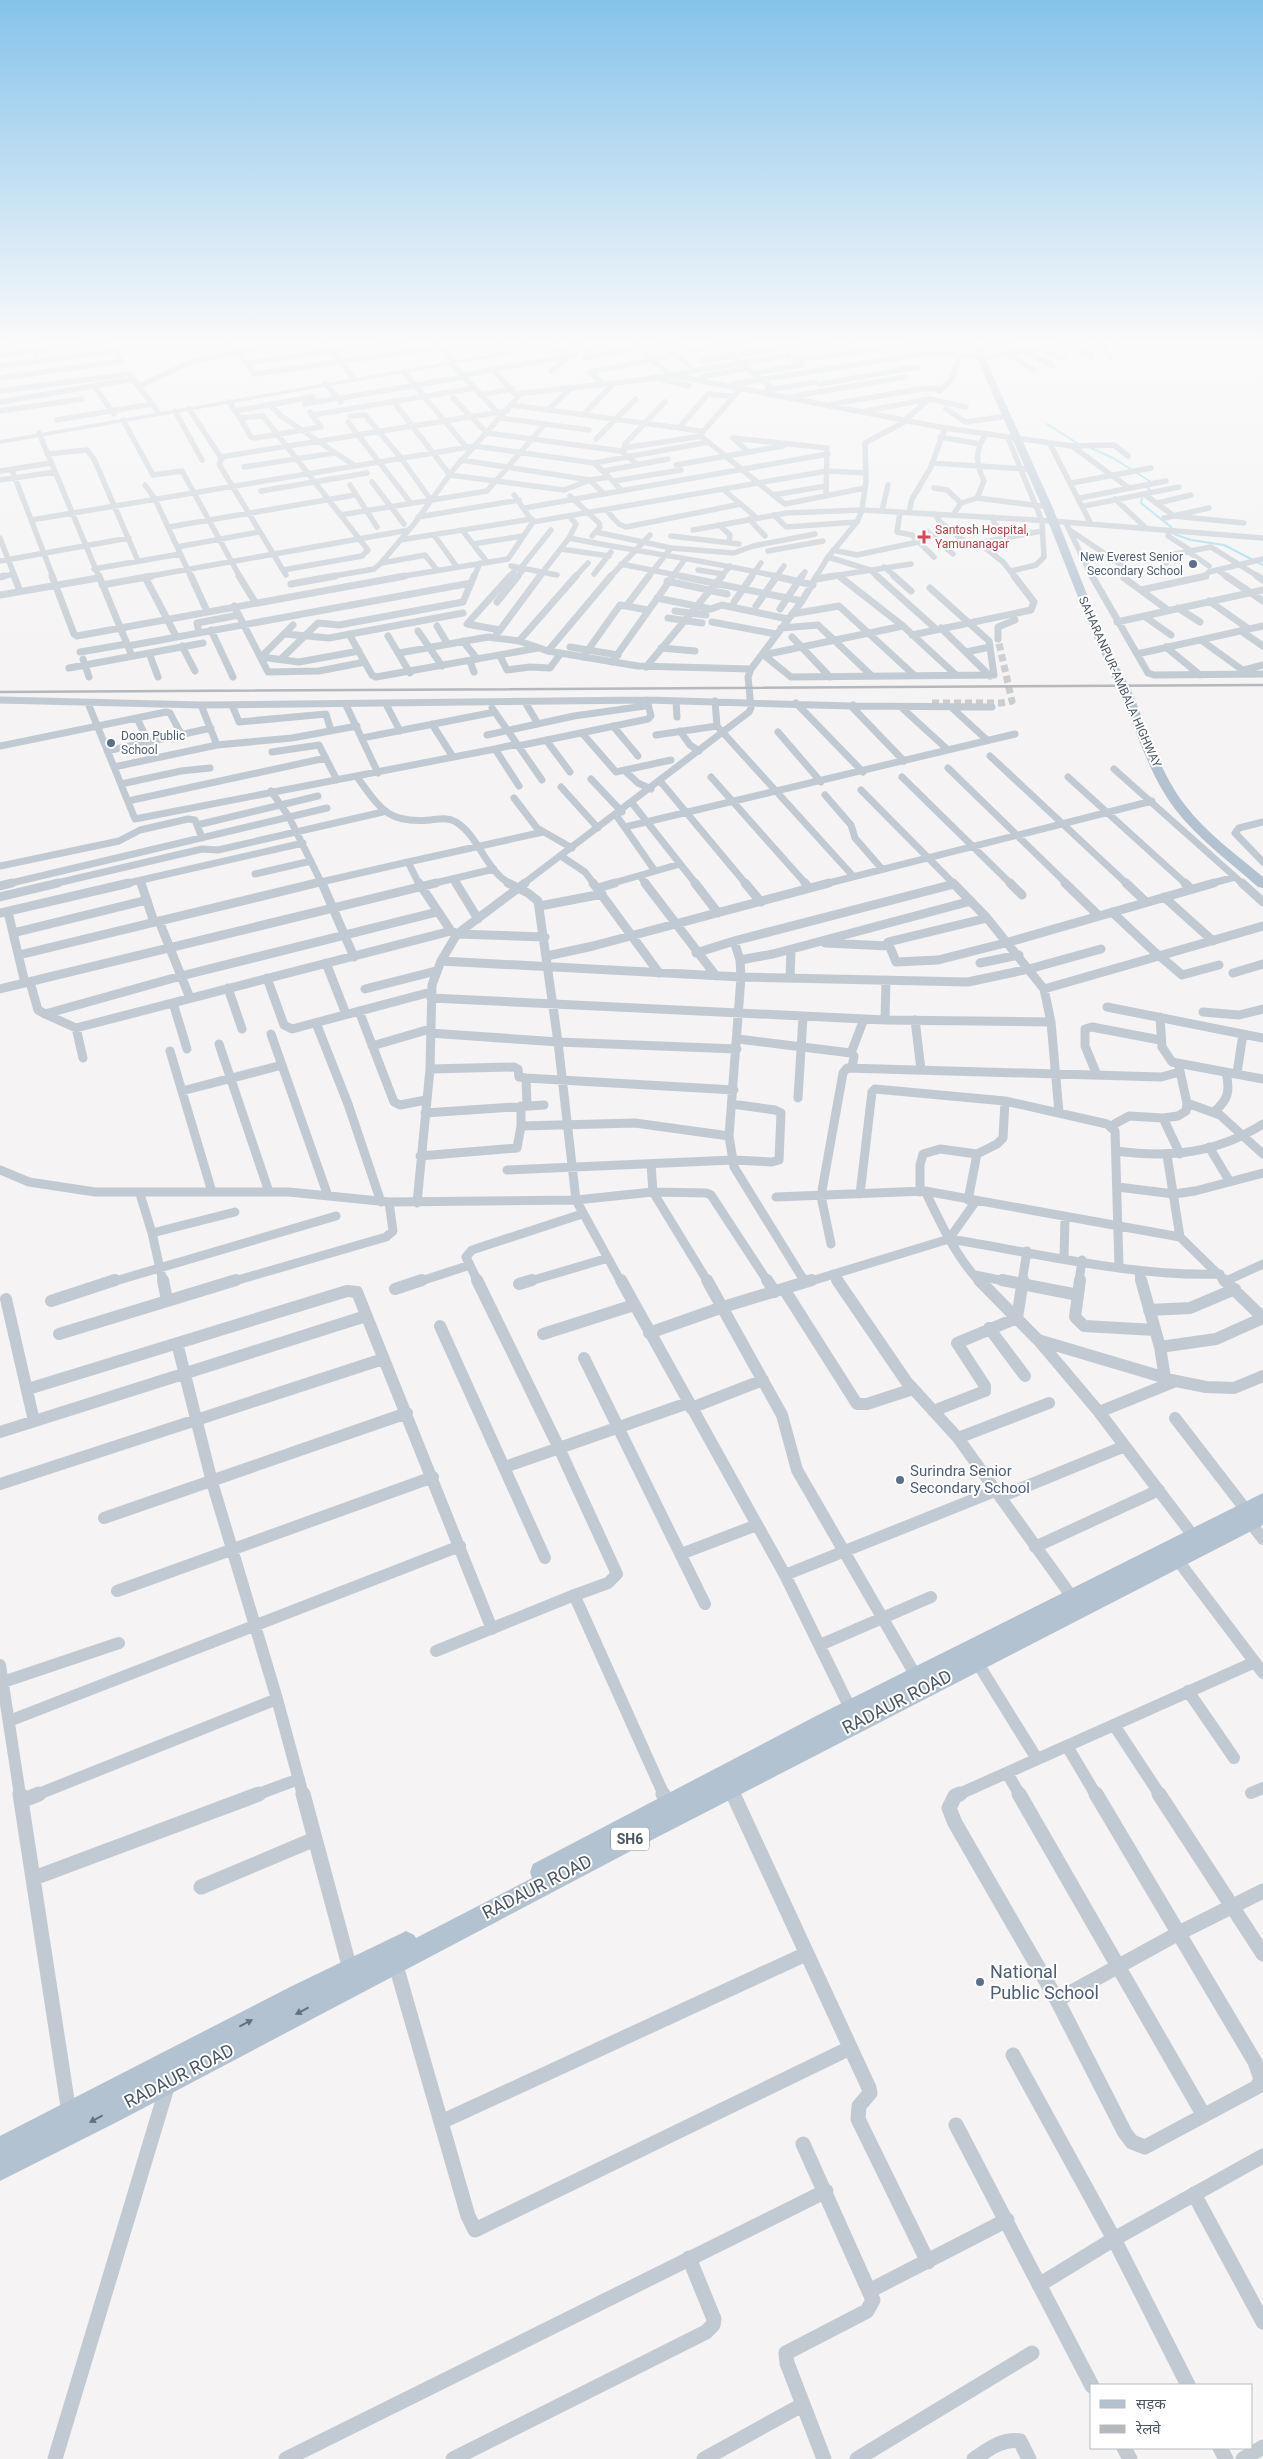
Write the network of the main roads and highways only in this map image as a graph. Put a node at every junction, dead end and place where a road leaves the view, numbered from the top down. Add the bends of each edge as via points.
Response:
1 (1019, 454) edge
2 (1263, 884) edge
3 (1257, 1517) edge
4 (727, 1782) junction
5 (0, 2149) edge
6 (0, 2168) edge

1 - 2 main road, SAHARANPUR-AMBALA HIGHWAY, bridge via 1100,640 1178,804 1206,834
3 - 4 main road, RADAUR ROAD / SH6 via 977,1662
3 - 4 main road, RADAUR ROAD / SH6 via 1194,1537 1072,1597 852,1710
5 -> 4 main road, RADAUR ROAD / SH6 via 390,1951 668,1804
4 -> 6 main road, RADAUR ROAD / SH6 via 169,2083

